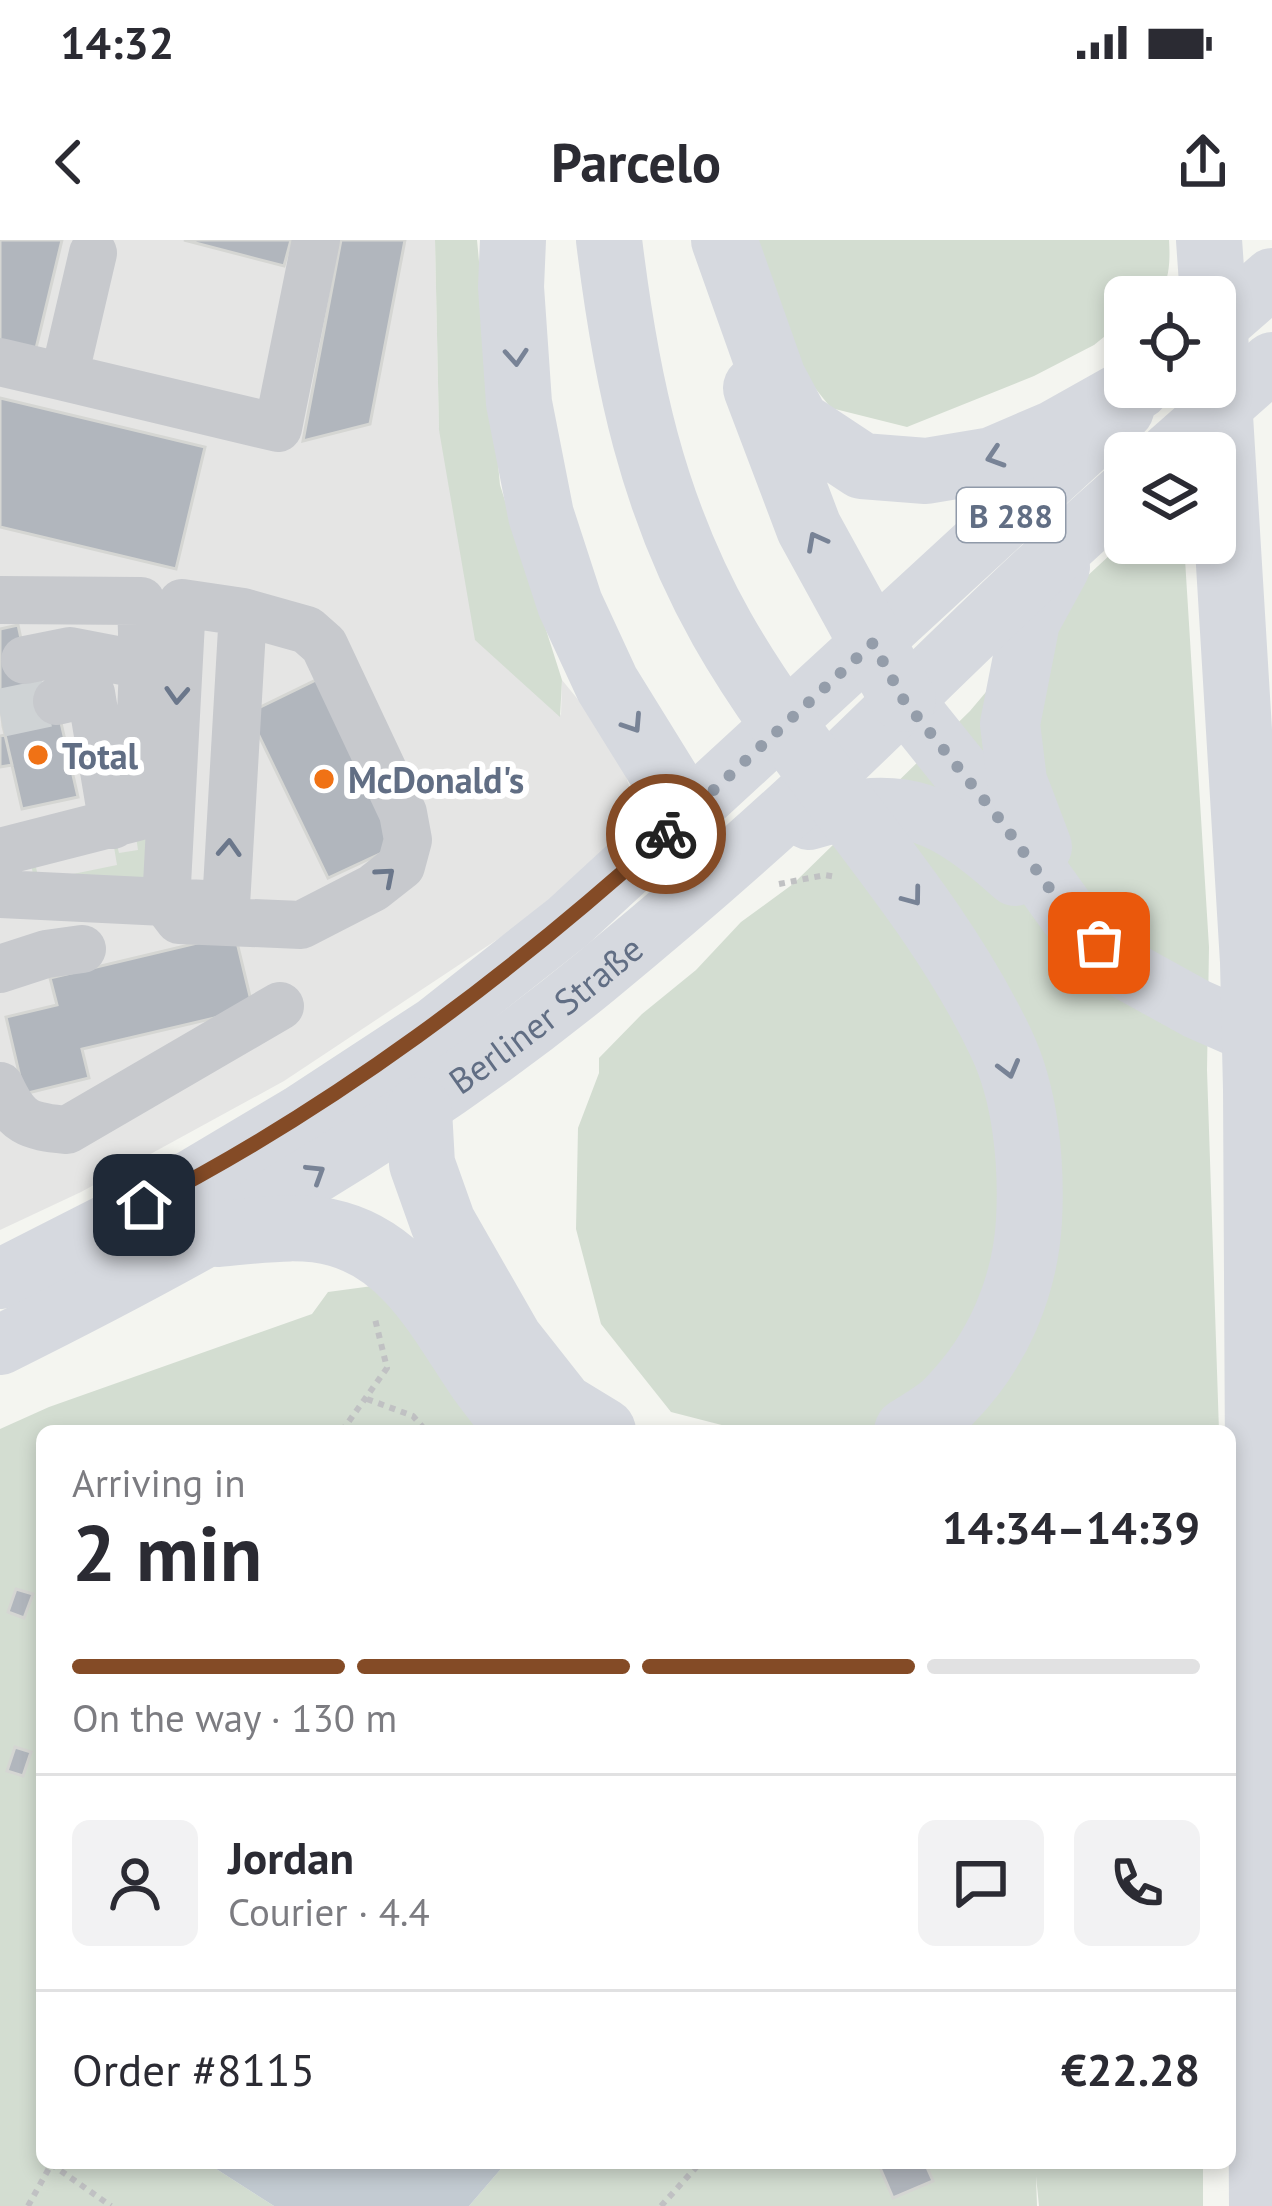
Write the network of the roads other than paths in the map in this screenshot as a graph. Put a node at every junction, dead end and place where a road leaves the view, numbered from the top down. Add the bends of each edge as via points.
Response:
1 (316, 240) edge
2 (513, 240) edge
3 (609, 240) edge
4 (724, 240) edge
5 (1209, 240) edge
6 (93, 253) dead end
7 (1212, 276) edge
8 (1272, 278) edge
9 (1236, 311) edge
10 (0, 362) edge
11 (1272, 362) edge
12 (64, 377) junction
13 (1104, 406) edge
14 (1129, 408) edge
15 (1220, 408) edge
16 (1193, 432) edge
17 (1104, 510) edge
18 (1079, 532) junction
19 (0, 600) edge
20 (162, 602) junction
21 (243, 612) junction
22 (26, 660) tunnel mouth
23 (143, 665) junction
24 (888, 671) junction
25 (57, 701) tunnel mouth
26 (677, 824) junction
27 (113, 825) junction
28 (743, 849) junction
29 (0, 852) edge
30 (0, 894) edge
31 (166, 903) junction
32 (1068, 914) junction
33 (82, 949) dead end
34 (0, 969) edge
35 (280, 1006) dead end
36 (1264, 1065) edge
37 (0, 1085) edge
38 (419, 1110) junction
39 (217, 1234) junction
40 (5, 1263) edge
41 (21, 1335) edge
42 (515, 1425) edge
43 (593, 1425) edge
44 (916, 1425) edge
45 (1236, 2095) edge
46 (1262, 2141) junction
47 (1262, 2206) edge

1 - 12 street via 278,428
2 -> 26 highway via 520,403 541,515 607,684 677,797
3 -> 44 highway via 641,433 685,556 774,711 932,922 1003,1046 1024,1123 1027,1260 998,1339 950,1402
13 -> 4 highway via 992,460 926,471 862,466 796,423
24 -> 4 highway via 808,528 772,434 744,349
5 - 7 highway
6 - 12 street
8 - 9 main road
10 - 12 street
11 - 16 main road
14 - 24 main road, Berliner Straße / B 288
15 - 36 highway
17 - 18 main road, Berliner Straße / B 288
18 - 24 main road, Berliner Straße / B 288
18 - 32 main road via 1030,622 1010,724 1017,781
19 - 20 street
20 - 21 street
20 - 23 street
20 -> 31 street
31 -> 21 street via 226,905
31 -> 21 street via 179,920 301,925 374,888 401,866 408,840 403,813 324,645 307,630
22 - 23 street via 70,651
23 - 27 street via 137,817
24 - 26 main road, Berliner Straße / B 288
24 - 28 main road, Berliner Straße / B 288
24 - 32 main road
25 - 27 street via 91,693
26 - 40 main road, Berliner Straße / B 288 via 436,1026 169,1192
27 - 29 street
28 - 32 main road via 827,815 894,807 944,820
28 - 38 main road, Berliner Straße / B 288 via 595,977
30 - 31 street
32 - 36 main road via 1130,973 1196,1010
33 - 34 street
35 - 37 street via 67,1130 33,1127 12,1111
36 - 46 highway
39 -> 38 main road, Berliner Straße / B 288
38 - 43 highway via 422,1164 443,1223 510,1340 562,1406
39 - 41 main road, Berliner Straße / B 288
39 - 42 highway via 341,1234 379,1255 426,1294
40 - 41 street
45 - 46 highway
46 - 47 highway

